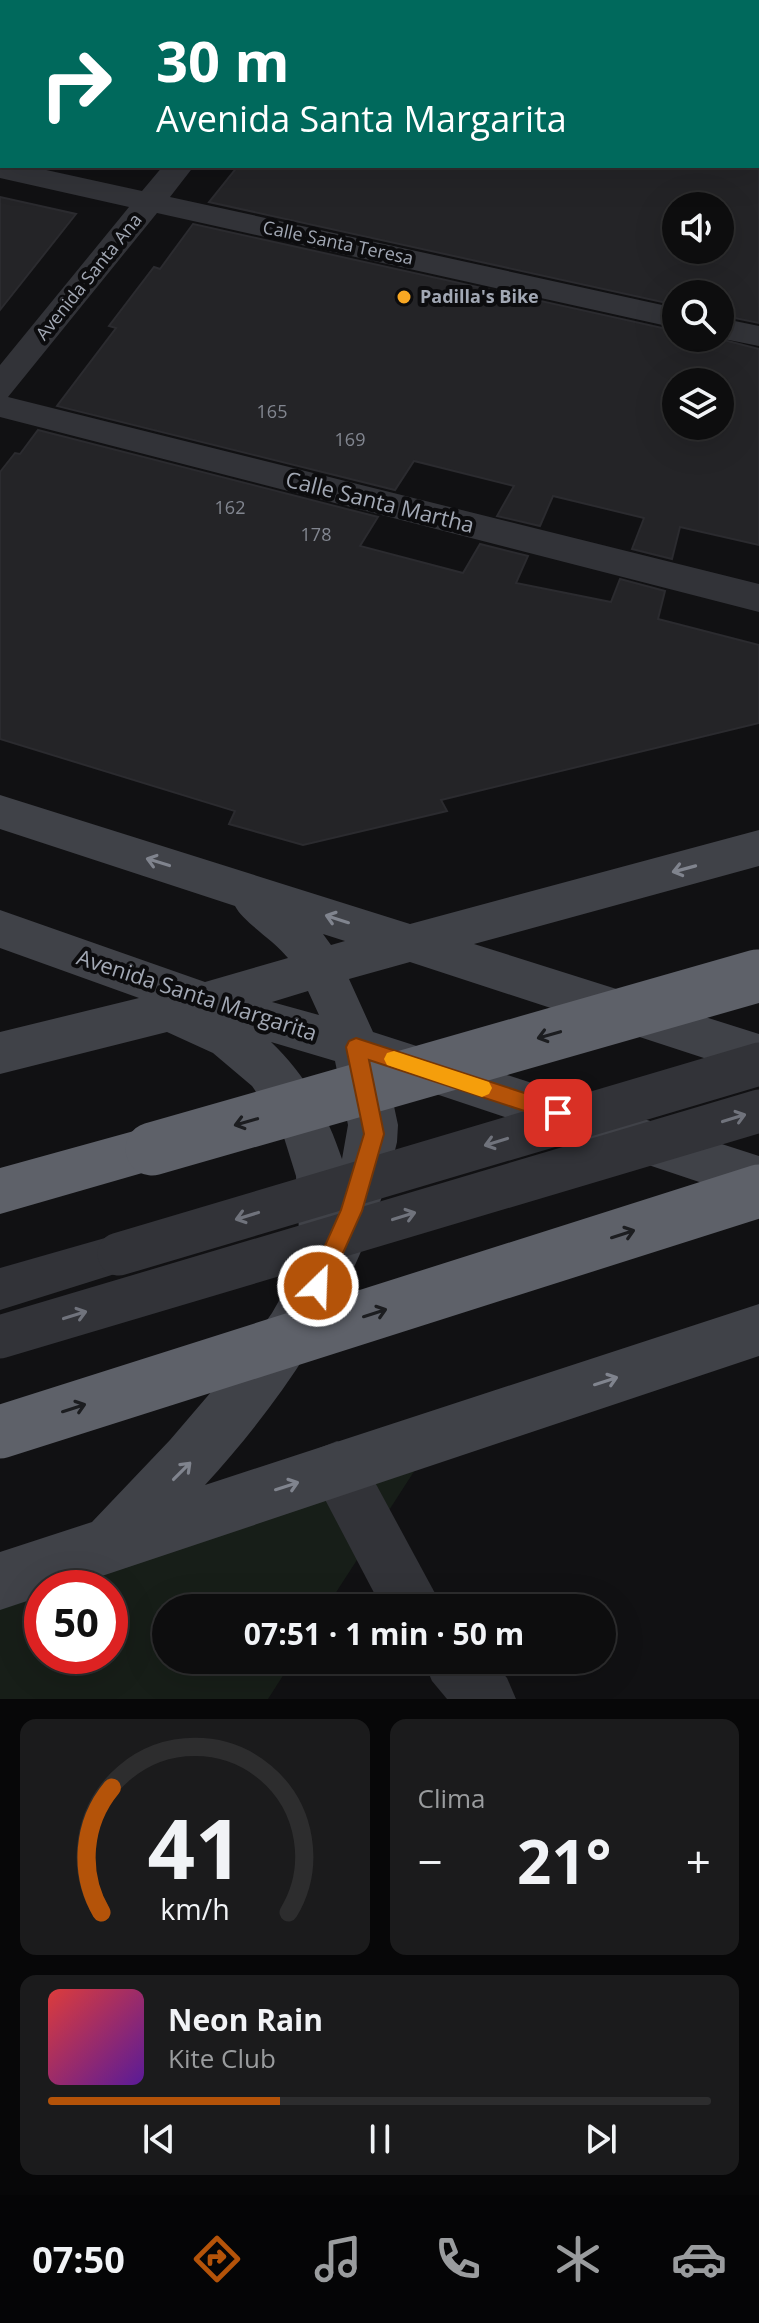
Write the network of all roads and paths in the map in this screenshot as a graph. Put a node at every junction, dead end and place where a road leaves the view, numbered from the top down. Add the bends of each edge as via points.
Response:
1 (177, 168) edge
2 (0, 169) edge
3 (150, 202) junction
4 (662, 315) edge
5 (734, 331) edge
6 (759, 336) edge
7 (0, 388) edge
8 (0, 406) edge
9 (759, 598) edge
10 (0, 812) edge
11 (755, 845) edge
12 (232, 885) junction
13 (0, 929) edge
14 (411, 943) junction
15 (322, 967) junction
16 (759, 975) edge
17 (205, 1002) junction
18 (158, 1014) junction
19 (356, 1047) junction
20 (0, 1053) edge
21 (759, 1055) edge
22 (759, 1064) edge
23 (759, 1111) edge
24 (759, 1179) edge
25 (0, 1191) edge
26 (759, 1191) edge
27 (318, 1286) junction
28 (0, 1289) edge
29 (759, 1330) edge
30 (0, 1337) edge
31 (0, 1432) edge
32 (337, 1469) junction
33 (107, 1546) junction
34 (0, 1581) edge
35 (406, 1594) edge
36 (465, 1674) edge
37 (486, 1699) edge

1 - 3 street, Avenida Santa Ana
2 - 3 street, Calle Santa Teresa
3 - 4 street, Calle Santa Teresa
3 - 7 street, Avenida Santa Ana
5 - 6 street
8 - 9 street, Calle Santa Martha
12 -> 10 main road
11 -> 14 main road
14 -> 12 main road
12 - 15 main road via 285,920
13 - 17 main road, Avenida Santa Margarita
14 - 15 main road
14 - 21 main road
15 - 17 main road
15 - 19 main road
16 -> 25 highway, bridge
17 - 18 main road
17 - 19 main road, Avenida Santa Margarita
18 - 20 main road
18 - 27 main road via 208,1024 245,1049 277,1081 302,1118 325,1197
19 - 24 main road, Avenida Santa Margarita
19 - 27 main road via 374,1134 352,1211
22 -> 28 lane, bridge
30 -> 23 lane, bridge
31 -> 26 highway, bridge
33 -> 27 main road via 196,1457 268,1366
32 -> 29 main road
33 -> 32 main road
32 - 35 street
33 - 34 main road
36 - 37 street

